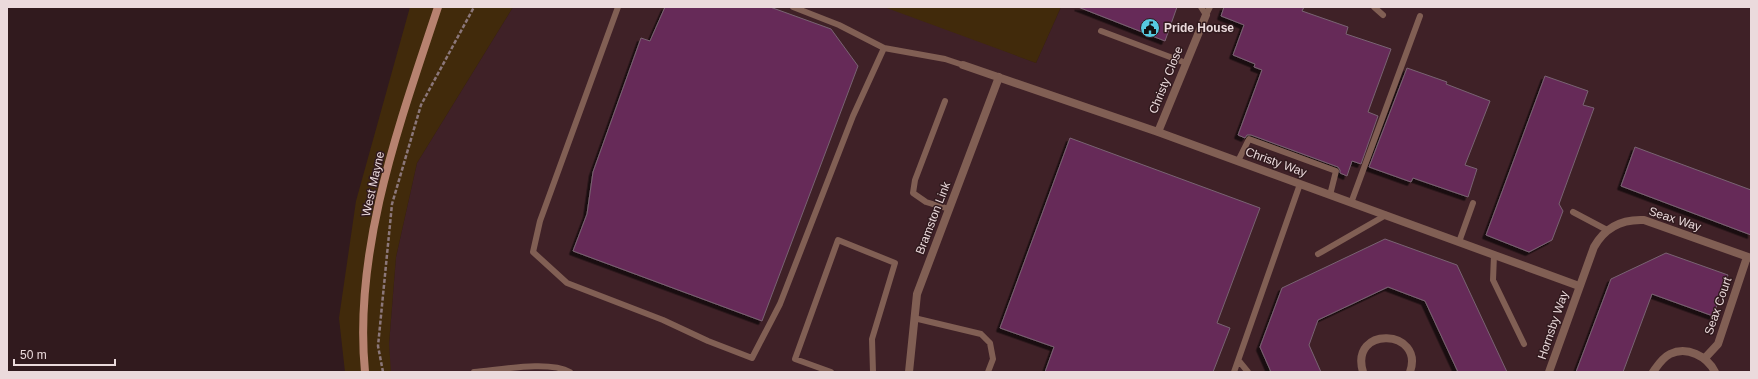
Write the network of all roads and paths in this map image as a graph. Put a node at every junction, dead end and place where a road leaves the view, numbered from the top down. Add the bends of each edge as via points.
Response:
1 (438, 7) edge
2 (474, 7) edge
3 (618, 7) edge
4 (793, 7) edge
5 (1201, 7) edge
6 (1210, 7) edge
7 (1374, 7) edge
8 (1206, 15) junction
9 (1383, 15) dead end
10 (1420, 16) dead end
11 (1101, 31) dead end
12 (884, 48) junction
13 (1186, 63) junction
14 (963, 65) joint
15 (999, 77) junction
16 (944, 101) dead end
17 (1158, 132) junction
18 (1238, 161) junction
19 (1300, 184) junction
20 (1330, 195) junction
21 (1351, 203) junction
22 (1473, 203) dead end
23 (949, 209) junction
24 (1573, 212) dead end
25 (1386, 215) junction
26 (1606, 230) junction
27 (1459, 242) junction
28 (1318, 254) dead end
29 (1494, 255) junction
30 (1749, 258) edge
31 (1579, 286) junction
32 (914, 318) junction
33 (1524, 344) dead end
34 (1705, 358) junction
35 (1239, 361) junction
36 (365, 372) edge
37 (383, 372) edge
38 (474, 372) edge
39 (570, 372) edge
40 (831, 372) edge
41 (872, 372) edge
42 (909, 372) edge
43 (988, 372) edge
44 (1234, 372) edge
45 (1248, 372) edge
46 (1363, 372) edge
47 (1410, 372) edge
48 (1549, 372) edge
49 (1653, 372) edge
50 (1714, 372) edge

1 - 36 main road, West Mayne via 394,144 381,195 365,296
2 - 37 path via 421,105 392,204 378,346
3 - 12 lane via 540,221 533,252 567,283 752,358 780,304 853,116
4 - 12 lane via 839,25
5 - 8 lane
6 - 8 lane
7 - 9 lane
8 - 13 street, Christy Close
10 - 21 lane
11 - 13 lane
12 - 14 lane via 945,59
13 - 17 street, Christy Close
14 - 15 street, Christy Way
15 - 17 street, Christy Way
15 - 23 street, Bramston Link
16 - 23 lane via 915,180 913,193 926,202
17 - 18 street, Christy Way
18 - 19 street, Christy Way
18 - 20 lane via 1250,139 1336,171
19 - 20 street, Christy Way
19 - 35 lane
20 - 21 street, Christy Way
21 - 25 street, Christy Way
22 - 27 lane
23 - 32 street, Bramston Link via 917,294
24 - 26 lane
25 - 27 street, Christy Way
25 - 28 lane
26 - 30 street, Seax Way via 1620,222 1644,220
26 - 31 street, Seax Way via 1594,247
27 - 29 street, Christy Way
29 - 31 street, Christy Way
29 - 33 lane via 1493,280
30 - 34 street, Seax Court via 1718,344
31 - 48 street, Hornsby Way
32 - 42 street, Bramston Link
32 - 43 lane via 981,334 990,344 993,359
34 - 49 street via 1690,351 1676,352 1661,360
34 - 50 street
35 - 44 lane
35 - 45 lane
38 - 39 lane via 534,366
40 - 41 lane via 795,359 838,240 895,263 872,339
46 - 47 street via 1361,359 1366,347 1372,341 1386,337 1400,342 1409,351 1412,362

